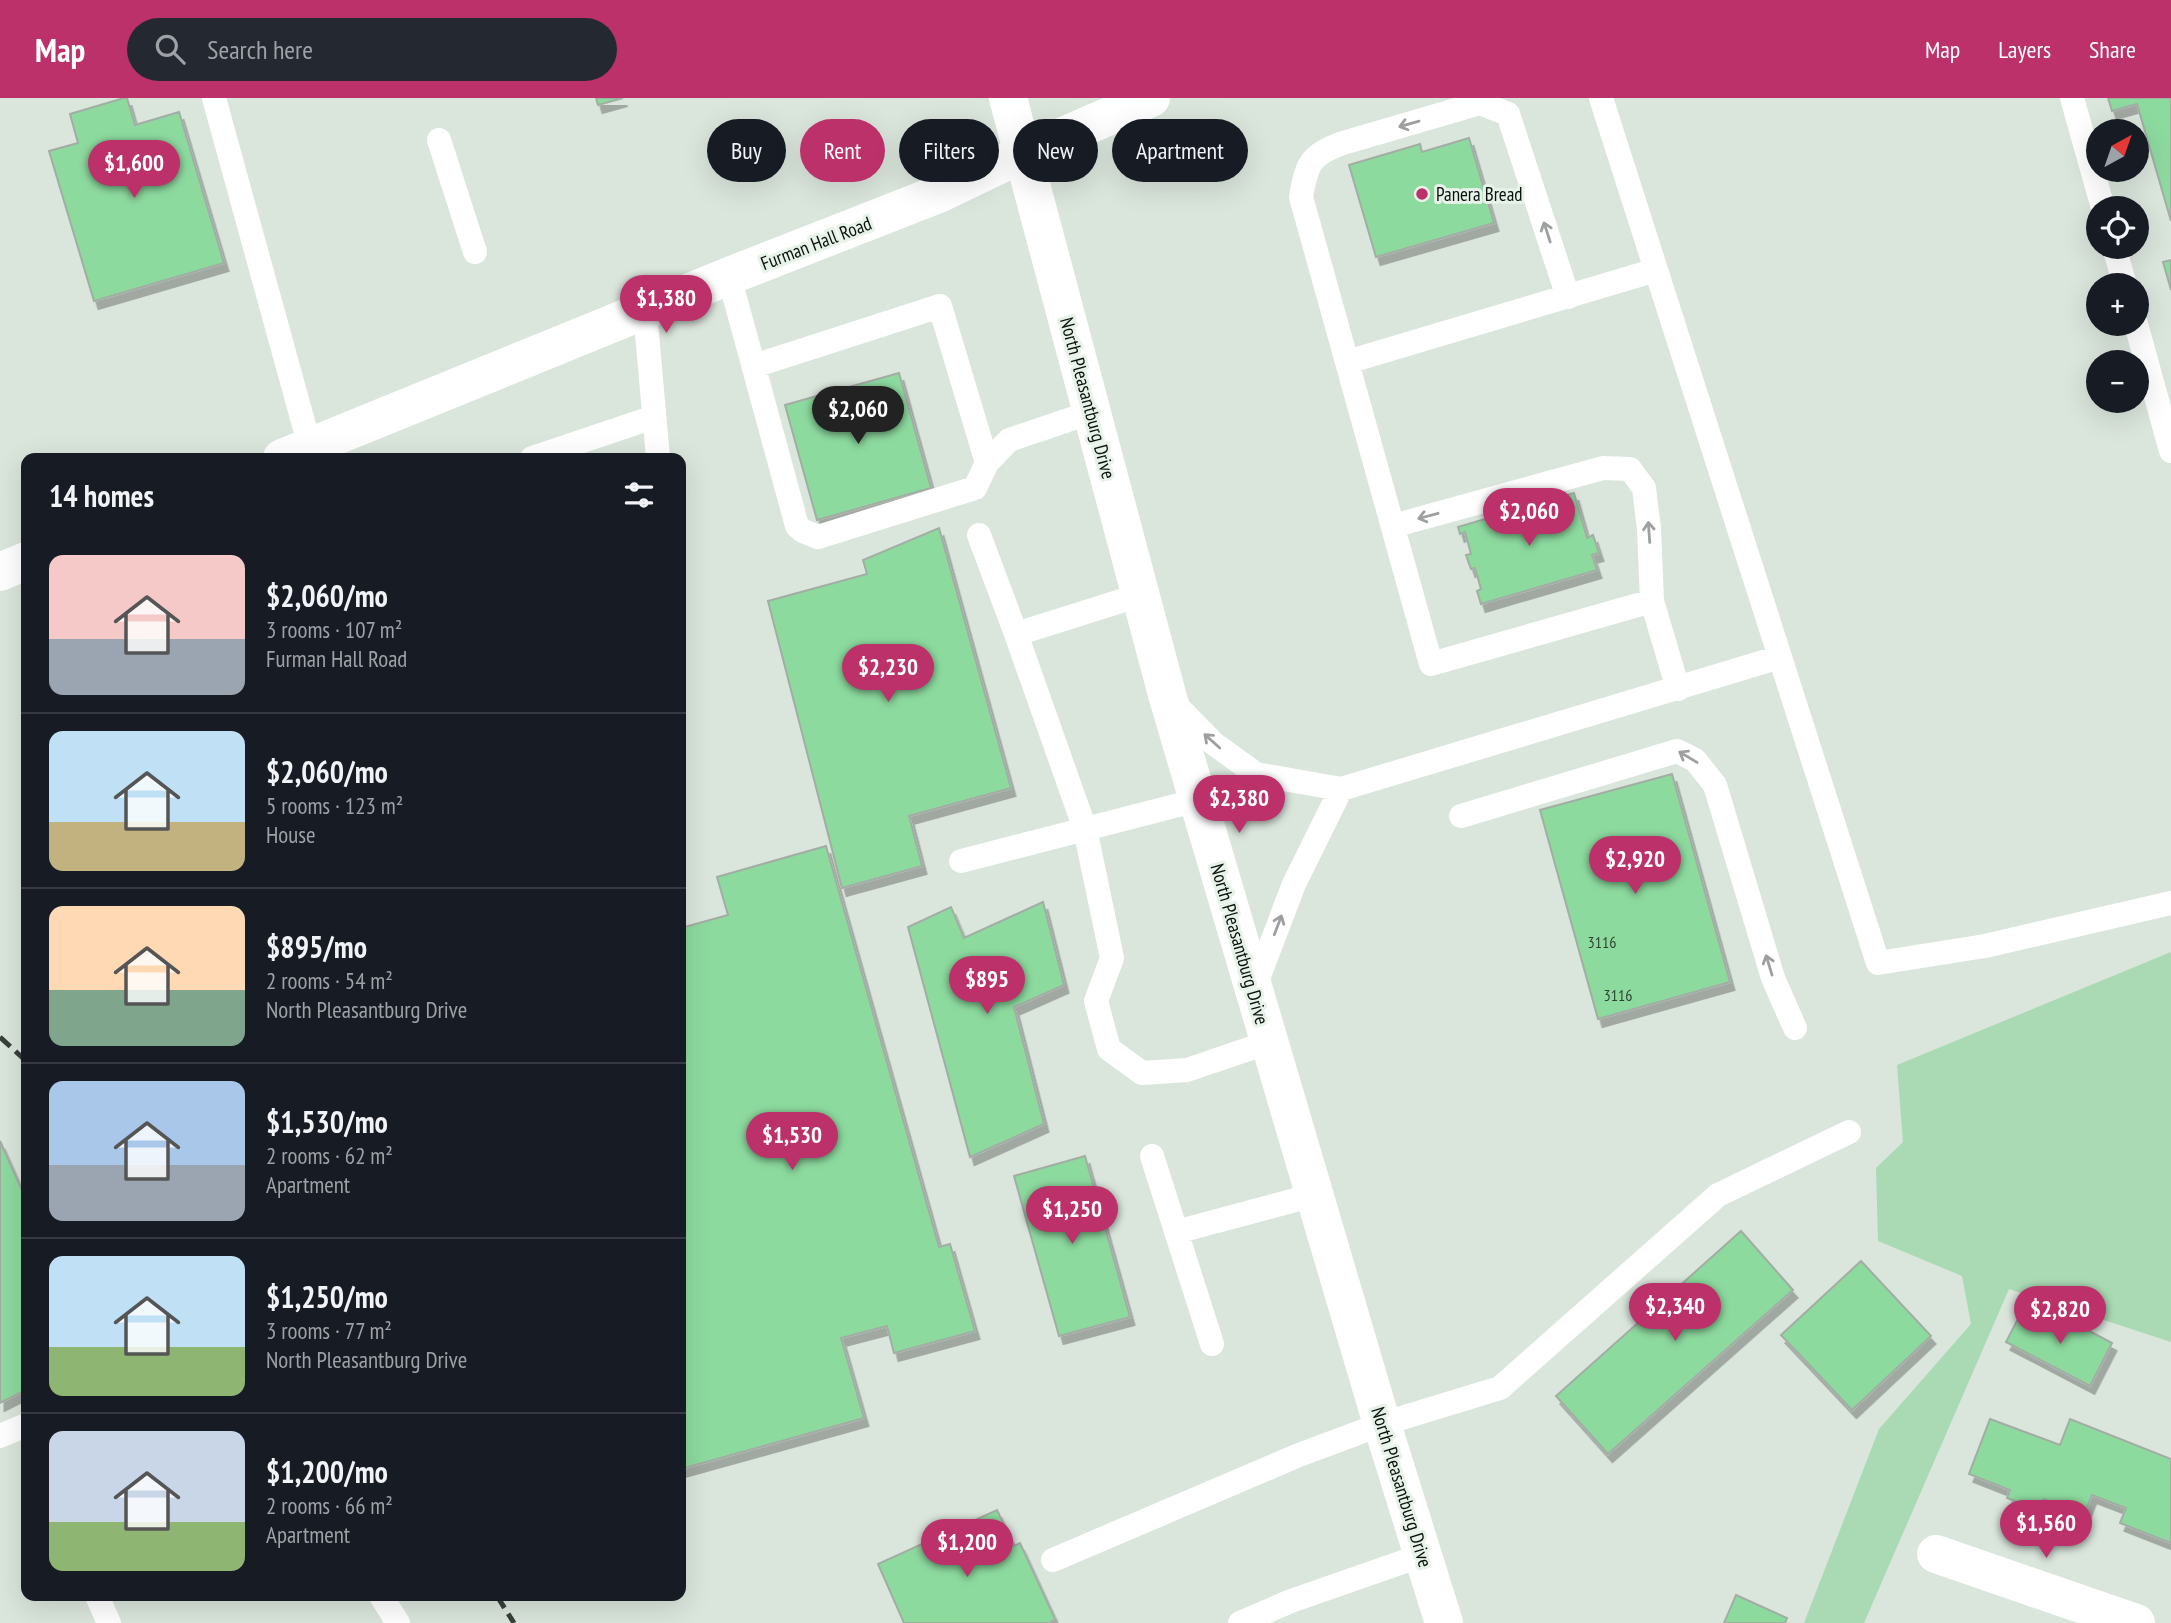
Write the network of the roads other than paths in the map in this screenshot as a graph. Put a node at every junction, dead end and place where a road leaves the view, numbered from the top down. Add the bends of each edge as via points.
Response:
1 (214, 98) edge
2 (1009, 98) edge
3 (1151, 98) edge
4 (1601, 98) edge
5 (2072, 98) edge
6 (1015, 119) edge
7 (1098, 121) edge
8 (439, 140) dead end
9 (1013, 158) edge
10 (1032, 182) edge
11 (2100, 196) edge
12 (475, 252) dead end
13 (1656, 270) junction
14 (729, 276) junction
15 (1568, 297) junction
16 (645, 311) junction
17 (2139, 336) edge
18 (1347, 362) junction
19 (754, 366) junction
20 (1091, 412) junction
21 (654, 417) junction
22 (2171, 452) edge
23 (302, 453) edge
24 (307, 453) edge
25 (547, 453) edge
26 (658, 453) edge
27 (987, 463) junction
28 (1393, 526) junction
29 (979, 535) dead end
30 (21, 563) edge
31 (0, 572) edge
32 (1140, 595) junction
33 (1652, 601) junction
34 (1016, 634) junction
35 (1780, 657) junction
36 (1678, 689) junction
37 (1168, 698) junction
38 (1341, 789) junction
39 (1198, 800) junction
40 (1461, 816) dead end
41 (1085, 829) junction
42 (961, 861) dead end
43 (2171, 903) edge
44 (1254, 989) junction
45 (1796, 1028) dead end
46 (1269, 1042) junction
47 (1849, 1132) dead end
48 (1152, 1156) dead end
49 (1314, 1195) junction
50 (1176, 1232) junction
51 (1212, 1344) dead end
52 (1382, 1424) junction
53 (1936, 1554) dead end
54 (1423, 1555) junction
55 (1053, 1560) dead end
56 (99, 1601) edge
57 (384, 1601) edge
58 (109, 1623) edge
59 (398, 1623) edge
60 (1240, 1623) edge
61 (1444, 1623) edge
62 (2136, 1623) edge

1 - 23 lane
2 - 6 main road, North Pleasantburg Drive
3 - 7 main road, Furman Hall Road
4 - 13 lane
5 - 11 lane
8 - 12 lane
9 - 14 main road, Furman Hall Road via 941,193
10 - 20 main road, North Pleasantburg Drive
13 - 15 lane
13 - 35 lane
14 - 16 main road, Furman Hall Road
14 - 19 lane
15 - 18 lane
15 -> 18 lane via 1508,114 1480,103 1324,149 1311,159 1301,197
16 - 21 lane
16 - 24 main road, Furman Hall Road
17 - 22 lane
18 - 28 lane
19 - 27 lane via 940,306
19 - 27 lane via 797,526 803,531 818,537 975,488
20 - 27 lane via 1009,440
20 - 32 main road, North Pleasantburg Drive
21 - 25 lane
21 - 26 lane
28 - 33 lane via 1431,664
33 -> 28 lane via 1644,488 1630,469 1603,468
29 - 34 lane
30 - 31 main road
32 - 34 lane
32 - 37 main road, North Pleasantburg Drive
33 - 36 lane
34 - 41 lane
35 - 36 lane
35 - 43 lane via 1878,963 1985,946
36 - 38 lane
38 -> 37 lane via 1255,774 1213,743
37 - 39 main road, North Pleasantburg Drive
44 -> 38 lane via 1294,884
39 - 41 lane
39 - 44 main road, North Pleasantburg Drive
45 -> 40 lane via 1773,978 1715,785 1695,760 1677,751
41 - 42 lane
41 - 46 lane via 1112,958 1096,1002 1109,1049 1142,1073 1187,1069
44 - 46 main road, North Pleasantburg Drive
46 - 49 main road, North Pleasantburg Drive
47 - 52 lane via 1718,1195 1500,1388
48 - 50 lane
49 - 50 lane
49 - 52 main road, North Pleasantburg Drive
50 - 51 lane
52 - 54 main road, North Pleasantburg Drive
52 - 55 lane via 1280,1462
53 - 62 main road
54 - 60 lane
54 - 61 main road, North Pleasantburg Drive
56 - 58 lane
57 - 59 lane

